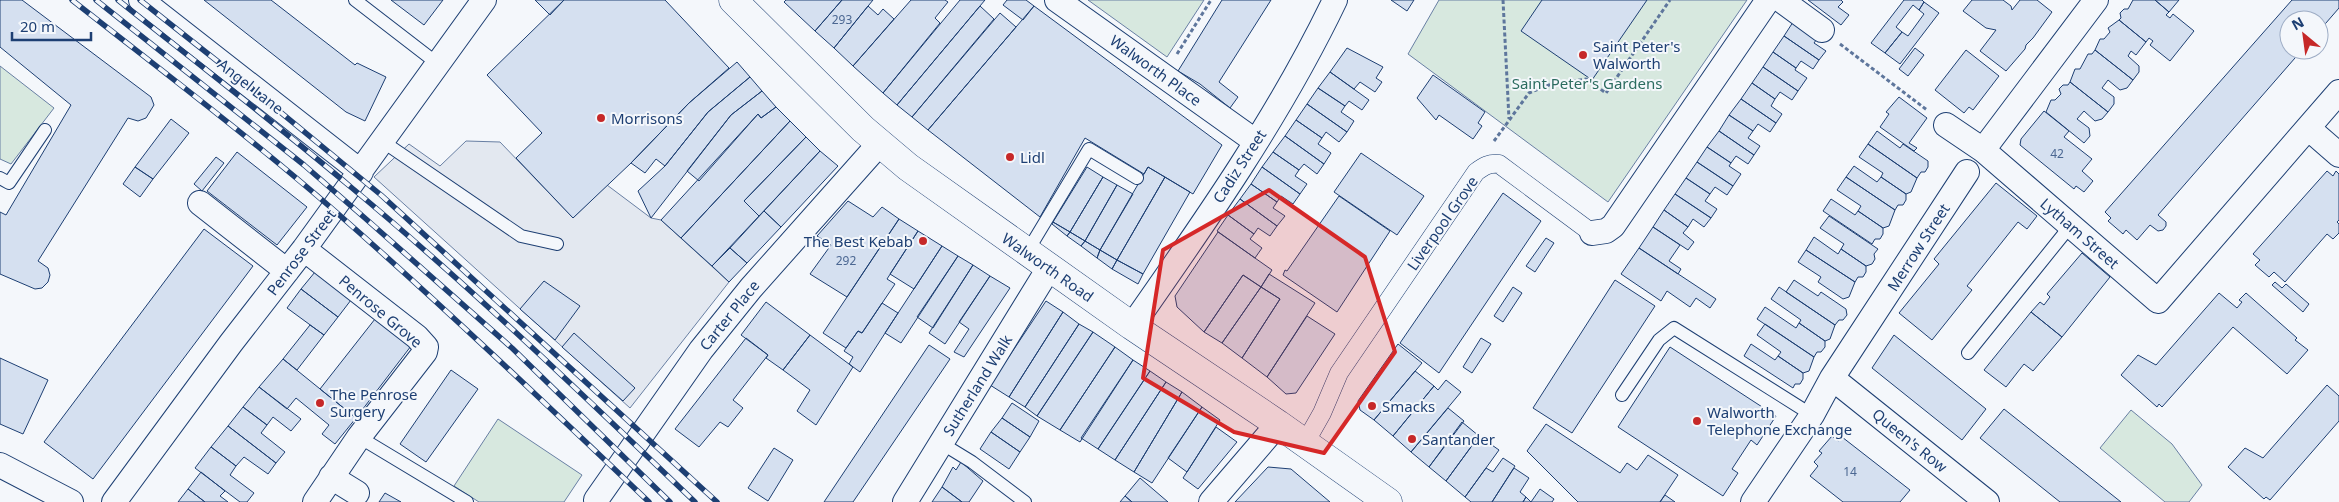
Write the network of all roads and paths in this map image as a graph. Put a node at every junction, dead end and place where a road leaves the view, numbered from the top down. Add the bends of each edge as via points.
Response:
1 (141, 0) edge
2 (355, 0) edge
3 (484, 0) edge
4 (733, 0) edge
5 (1057, 0) edge
6 (1212, 0) edge
7 (1335, 0) edge
8 (1503, 0) edge
9 (1670, 0) edge
10 (1768, 0) edge
11 (1781, 0) edge
12 (2096, 0) edge
13 (1822, 30) joint
14 (438, 64) junction
15 (1164, 76) junction
16 (2339, 92) edge
17 (1509, 120) junction
18 (1946, 124) joint
19 (2308, 128) junction
20 (45, 130) dead end
21 (382, 141) junction
22 (1255, 141) junction
23 (880, 143) junction
24 (1982, 150) junction
25 (2339, 155) edge
26 (1491, 164) junction
27 (360, 172) junction
28 (1967, 172) joint
29 (0, 178) edge
30 (1137, 178) dead end
31 (200, 203) dead end
32 (2069, 222) junction
33 (1592, 233) joint
34 (557, 244) dead end
35 (304, 249) junction
36 (1027, 252) junction
37 (1049, 268) junction
38 (287, 271) junction
39 (1132, 326) junction
40 (1968, 353) dead end
41 (1832, 378) junction
42 (1622, 395) dead end
43 (1812, 414) junction
44 (1278, 424) junction
45 (359, 437) junction
46 (941, 443) junction
47 (1305, 443) junction
48 (0, 465) edge
49 (331, 477) junction
50 (356, 493) dead end
51 (596, 500) dead end
52 (71, 502) edge
53 (114, 502) edge
54 (315, 502) edge
55 (468, 502) edge
56 (905, 502) edge
57 (1025, 502) edge
58 (1211, 502) edge
59 (1388, 502) edge
60 (1753, 502) edge
61 (1987, 502) edge

1 - 27 street, Angel Lane
2 - 14 lane
3 - 14 street, Penrose Street
4 - 23 main road, Walworth Road
5 - 15 street, Walworth Place
6 - 15 path
7 - 22 street, Cadiz Street via 1300,68
8 - 17 path
9 - 17 path via 1606,93 1586,79 1549,85 1529,93
10 - 33 street, Liverpool Grove via 1613,226 1606,231
11 - 13 street
12 - 24 street, Merrow Street
13 - 18 path
14 - 21 street, Penrose Street
15 - 22 street, Walworth Place
16 - 19 street, Lytham Street
17 - 26 path via 1493,142
18 - 24 street, Lytham Street
19 - 25 street
19 - 32 street, Lytham Street via 2158,301
20 - 29 lane via 9,182
21 - 27 street, Penrose Street
21 - 34 lane via 521,236
22 - 39 street, Cadiz Street
23 - 36 main road, Walworth Road via 932,186
23 - 51 street, Carter Place via 751,288 701,350
24 - 28 lane, Merrow Street
24 - 32 street, Lytham Street
26 - 33 street, Liverpool Grove via 1499,164
26 - 47 street, Liverpool Grove via 1476,172 1339,373
27 - 35 street, Penrose Street
28 - 41 street, Merrow Street
30 - 36 lane via 1089,149
31 - 38 street
32 - 40 lane via 2064,235
35 - 38 street, Penrose Street
35 - 45 street, Penrose Grove via 426,347
36 - 37 main road, Walworth Road
37 - 39 main road, Walworth Road
37 - 46 street, Sutherland Walk
38 - 53 street, Penrose Street
39 - 44 main road, Walworth Road
41 - 43 street, Merrow Street
41 - 61 street, Queen's Row
42 - 43 lane via 1659,340 1674,328
43 - 60 street, Merrow Street
44 - 47 main road, Walworth Road
44 - 58 street
45 - 49 street, Penrose Grove
45 - 55 lane
46 - 56 street, Sutherland Walk
46 - 57 lane
47 - 59 main road, Walworth Road
48 - 52 street
49 - 50 street
49 - 54 street, Penrose Grove

